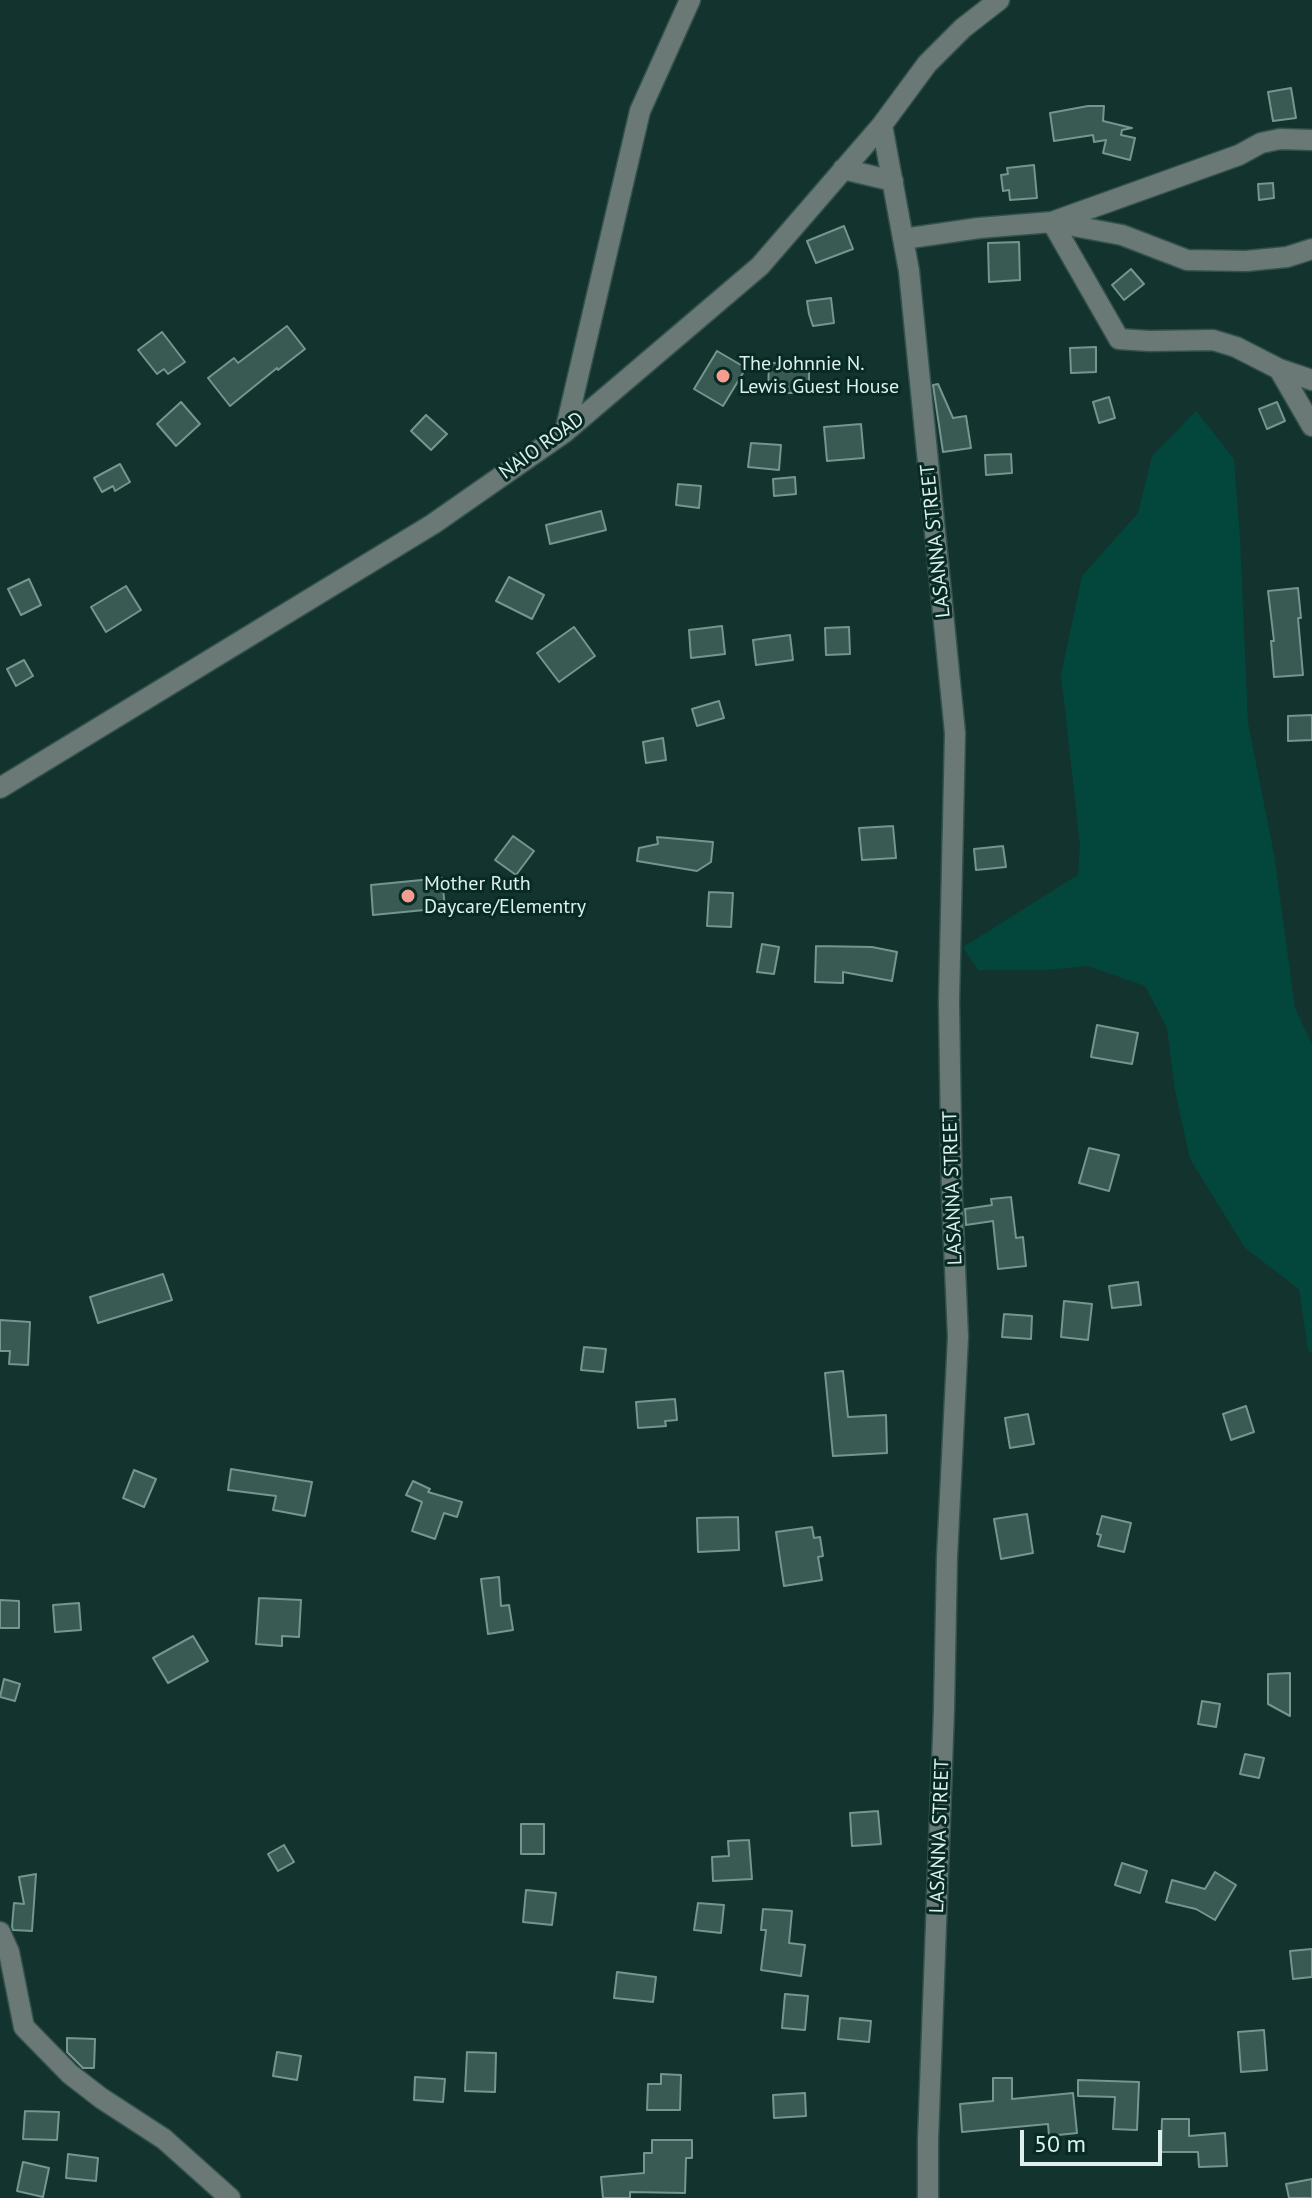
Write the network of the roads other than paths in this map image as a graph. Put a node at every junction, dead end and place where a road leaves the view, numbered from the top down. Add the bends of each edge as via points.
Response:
1 (690, 0) edge
2 (999, 0) edge
3 (882, 125) junction
4 (1312, 140) edge
5 (843, 169) junction
6 (893, 181) junction
7 (1052, 222) junction
8 (903, 239) junction
9 (1312, 249) edge
10 (1279, 369) junction
11 (1312, 380) edge
12 (1312, 426) edge
13 (565, 432) junction
14 (0, 788) edge
15 (0, 1932) edge
16 (230, 2198) edge
17 (928, 2198) edge

1 - 13 street via 640,111
2 - 3 street, NAIO ROAD via 927,64
3 - 5 street, NAIO ROAD
3 - 6 street, LASANNA STREET
4 - 7 street via 1261,143
5 - 6 street
5 - 13 street, NAIO ROAD via 760,266
6 - 8 street, LASANNA STREET
7 - 8 street
7 - 9 street via 1122,235 1187,260 1246,261
7 - 10 street via 1119,339 1213,340
8 - 17 street, LASANNA STREET via 955,733 949,1002 958,1337
10 - 11 street
10 - 12 street
13 - 14 street, NAIO ROAD via 433,524
15 - 16 street via 24,2027 70,2074 164,2139

